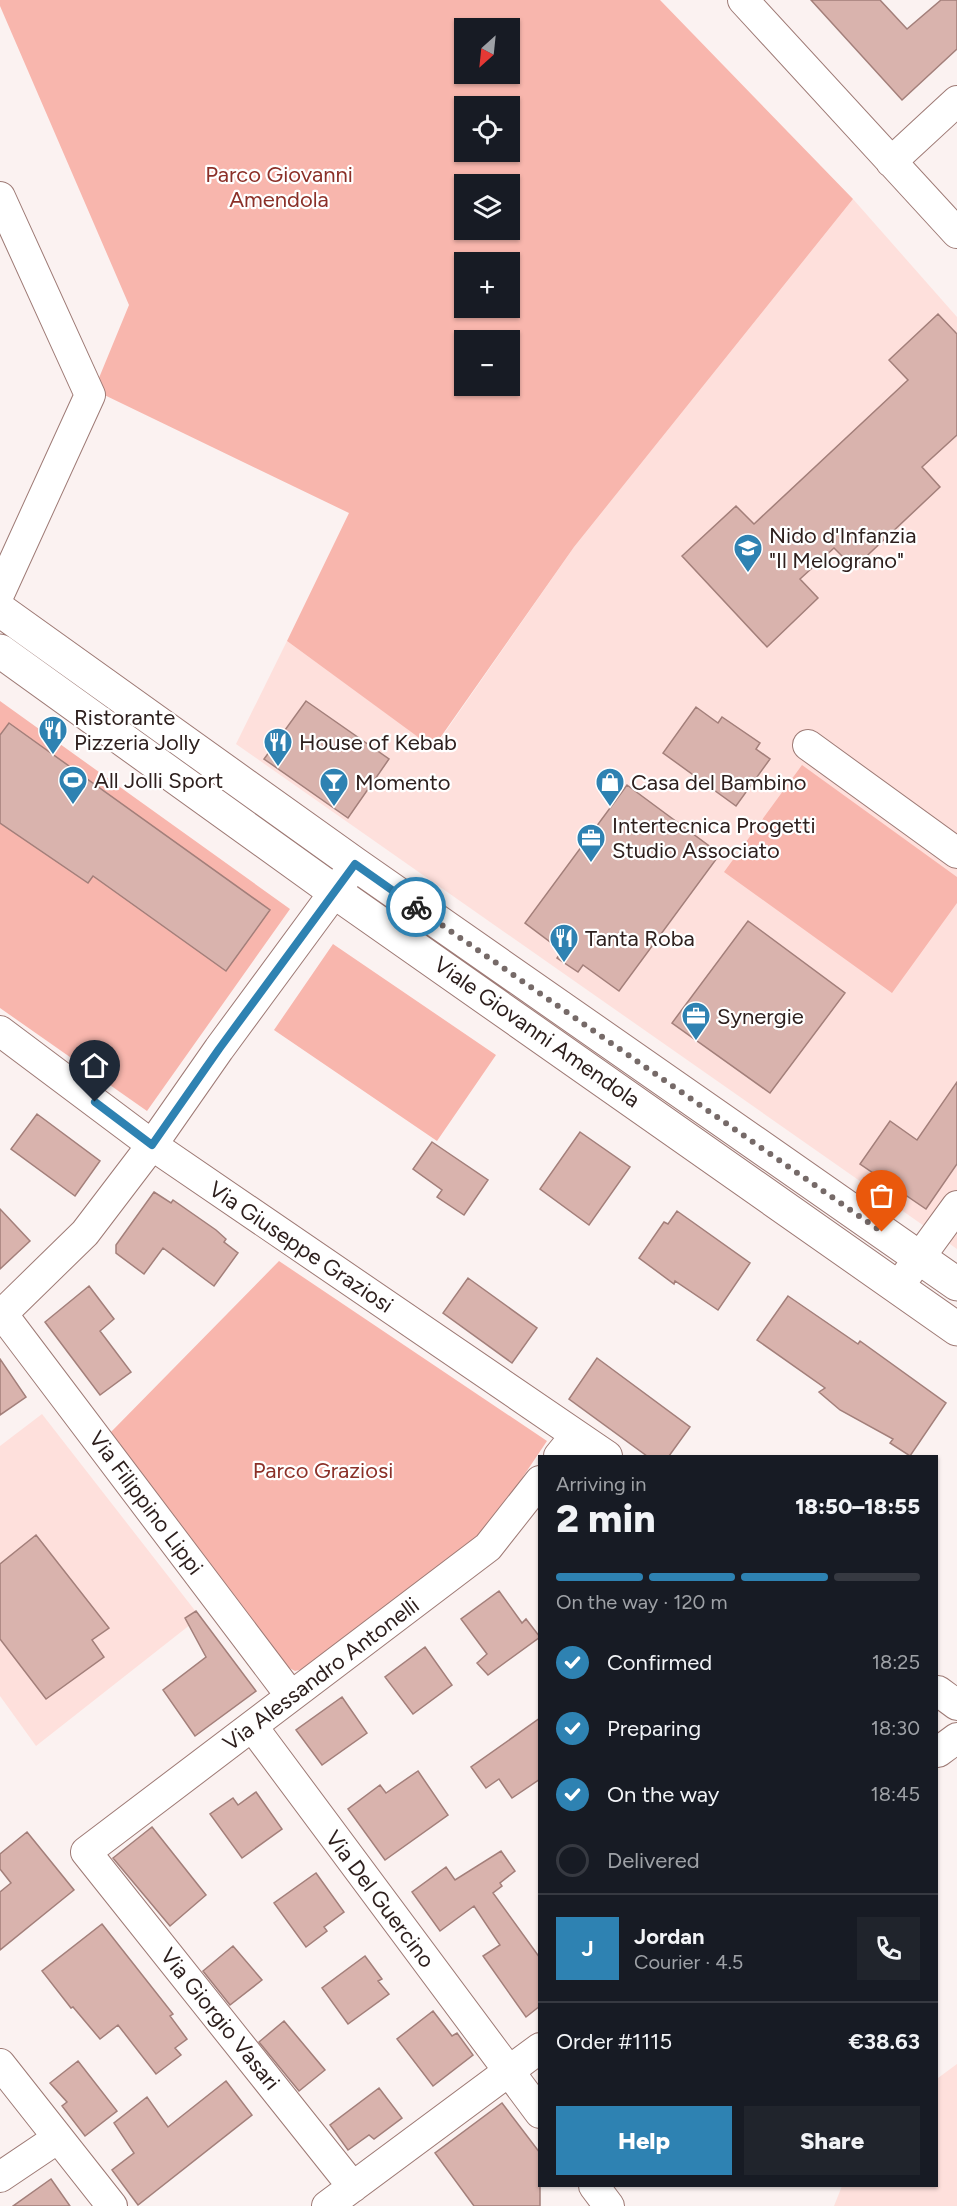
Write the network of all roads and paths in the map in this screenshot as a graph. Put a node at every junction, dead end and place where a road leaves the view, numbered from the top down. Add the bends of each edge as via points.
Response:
1 (744, 0) edge
2 (957, 100) edge
3 (891, 162) junction
4 (0, 197) edge
5 (957, 233) edge
6 (0, 592) edge
7 (9, 617) edge
8 (1, 655) edge
9 (808, 745) dead end
10 (957, 853) edge
11 (355, 864) junction
12 (335, 892) junction
13 (0, 1031) edge
14 (152, 1145) junction
15 (957, 1206) edge
16 (920, 1259) junction
17 (957, 1284) edge
18 (898, 1287) junction
19 (1, 1313) edge
20 (957, 1329) edge
21 (568, 1446) edge
22 (603, 1455) edge
23 (538, 1484) edge
24 (938, 1691) edge
25 (291, 1696) junction
26 (957, 1705) edge
27 (252, 1726) junction
28 (957, 1737) edge
29 (938, 1752) edge
30 (86, 1852) joint
31 (538, 2049) edge
32 (0, 2064) edge
33 (508, 2071) junction
34 (538, 2110) edge
35 (58, 2138) junction
36 (0, 2177) edge
37 (353, 2187) junction
38 (595, 2187) edge
39 (112, 2206) edge
40 (327, 2206) edge
41 (609, 2206) edge

1 - 3 street
2 - 3 street
3 - 5 street
4 - 6 street via 90,395
7 - 8 street
7 - 11 main road, Viale Giovanni Amendola
8 - 12 main road, Viale Giovanni Amendola
9 - 10 street
11 - 12 street
11 - 16 main road, Viale Giovanni Amendola
12 - 14 street
12 - 18 main road, Viale Giovanni Amendola
13 - 14 street, Via Giuseppe Graziosi
14 - 19 street via 85,1233
14 - 21 street, Via Giuseppe Graziosi
15 - 16 street
16 - 17 main road, Viale Giovanni Amendola
16 - 18 street
18 - 20 main road, Viale Giovanni Amendola
19 - 25 street, Via Filippino Lippi
21 - 22 street, Via Giuseppe Graziosi
23 - 25 street, Via Alessandro Antonelli via 488,1547
24 - 26 street
25 - 27 street, Via Alessandro Antonelli
27 - 30 street, Via Alessandro Antonelli
27 - 33 street, Via Del Guercino
28 - 29 street
30 - 37 street, Via Giorgio Vasari
31 - 33 street
32 - 35 street
33 - 34 street, Via Del Guercino
33 - 37 street
35 - 36 street
35 - 39 street
37 - 40 street
38 - 41 street

